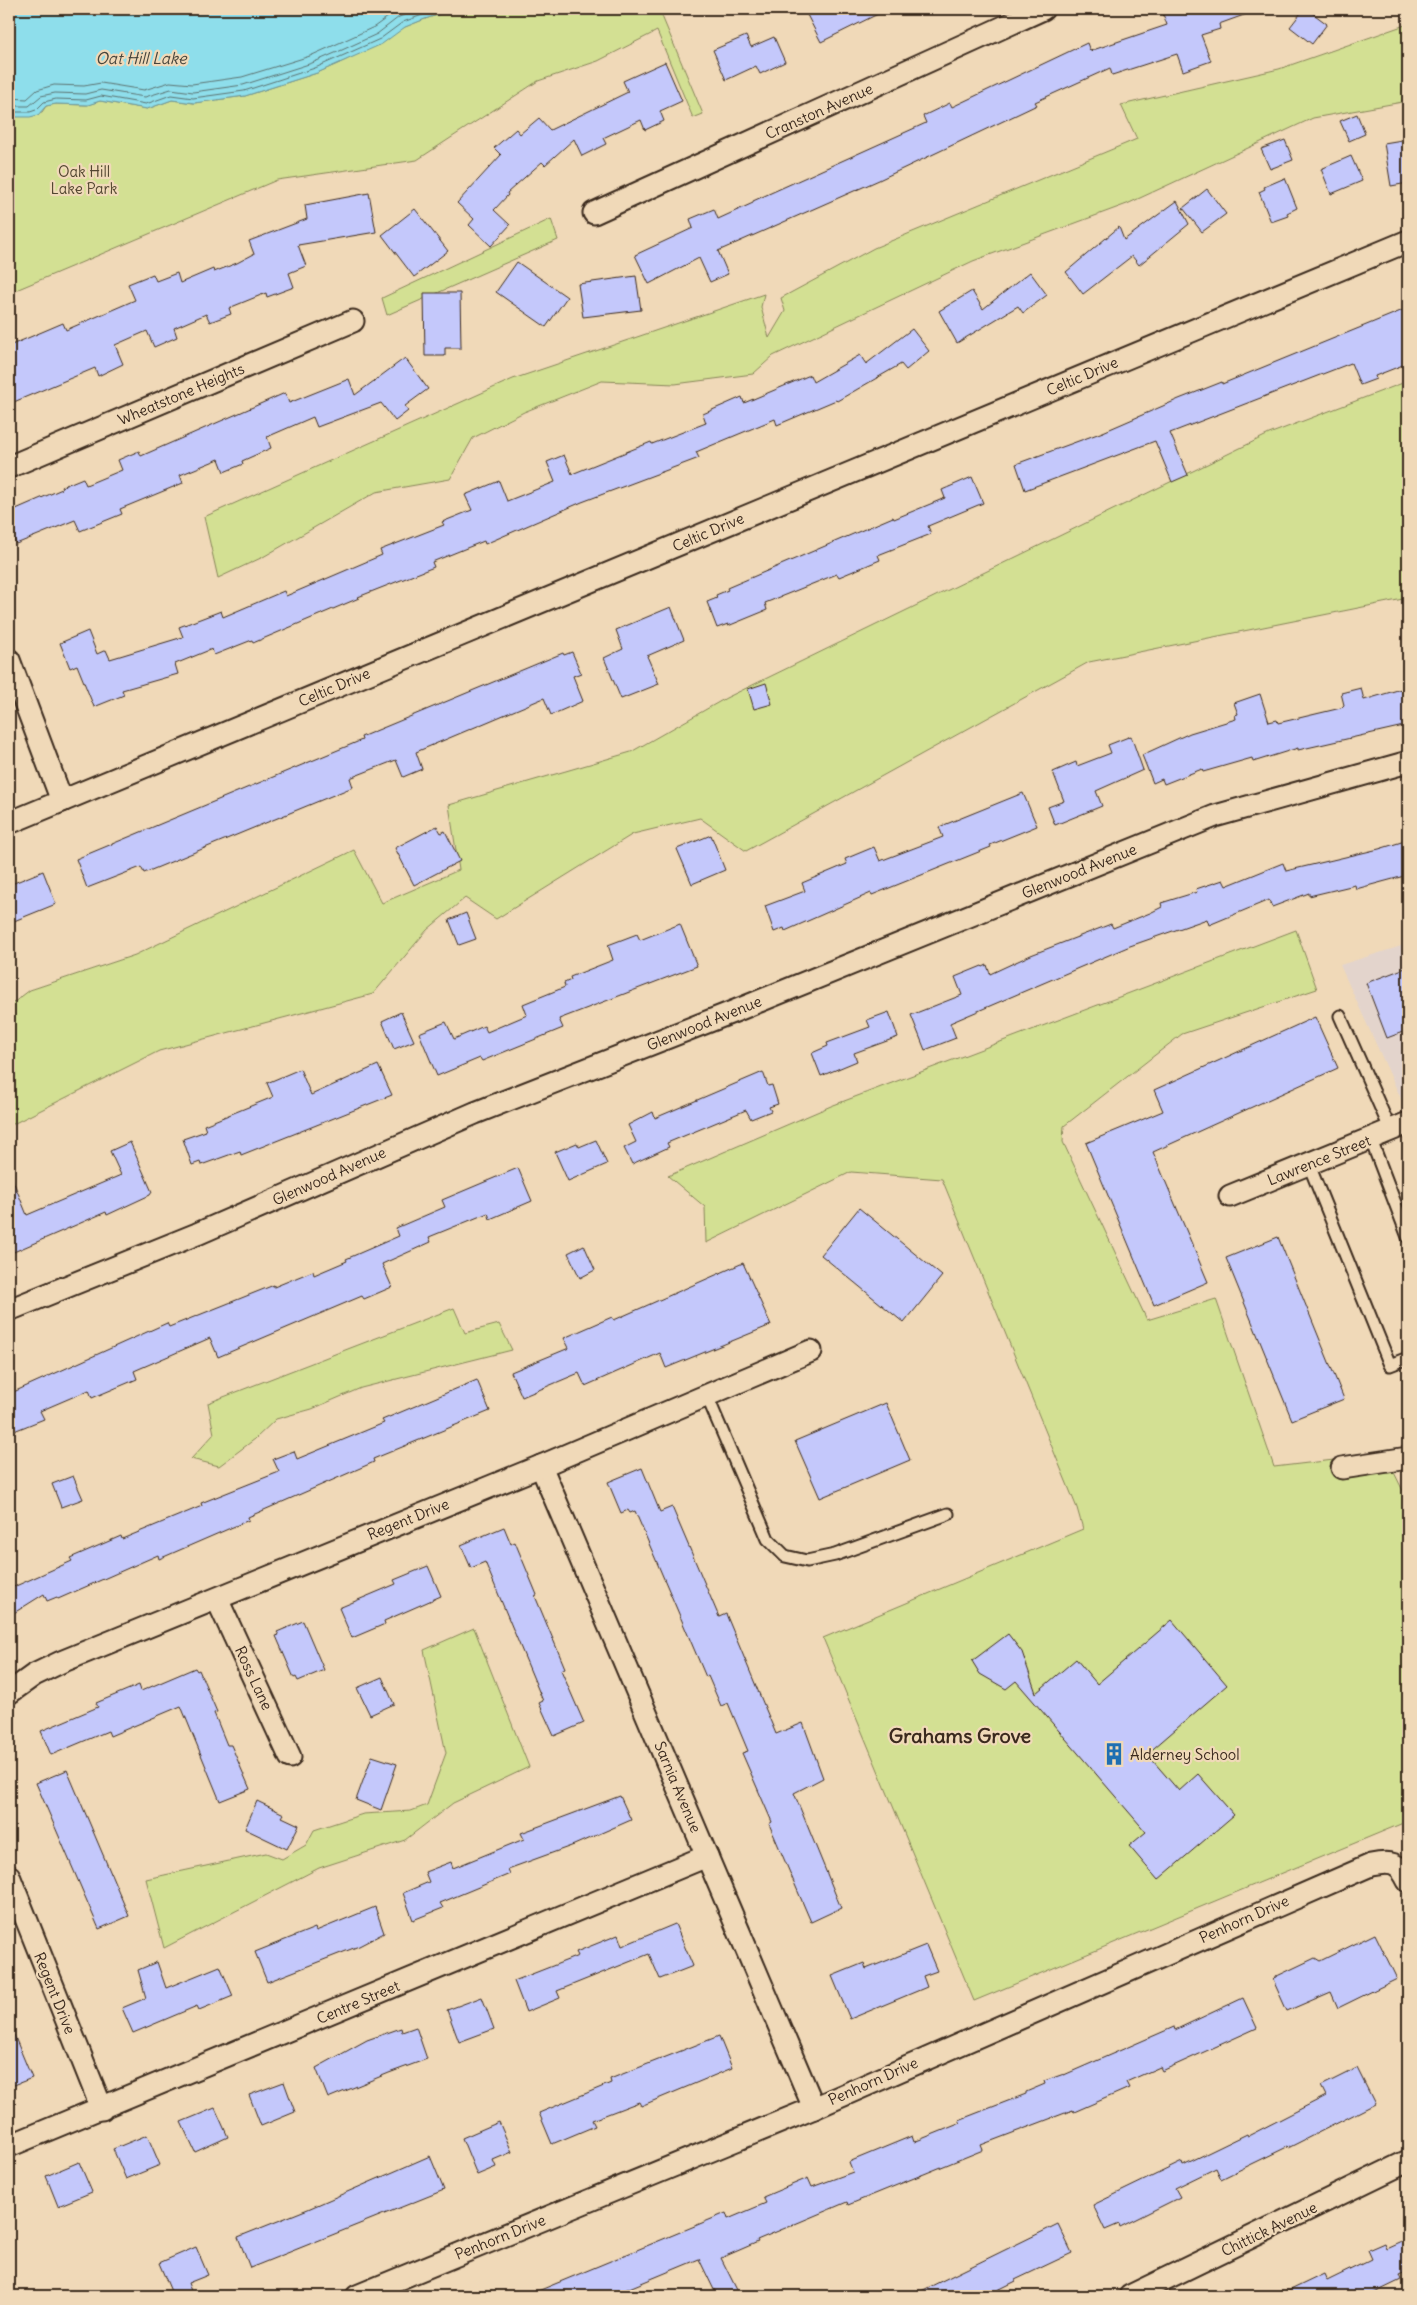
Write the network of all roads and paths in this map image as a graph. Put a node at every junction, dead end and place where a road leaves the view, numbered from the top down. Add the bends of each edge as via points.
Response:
1 (1043, 9) edge
2 (594, 213) dead end
3 (1408, 241) edge
4 (353, 321) dead end
5 (9, 467) edge
6 (9, 660) edge
7 (1408, 762) edge
8 (62, 800) junction
9 (9, 824) edge
10 (1340, 1016) dead end
11 (1399, 1127) edge
12 (1371, 1140) junction
13 (1309, 1165) junction
14 (1230, 1196) dead end
15 (1408, 1237) edge
16 (9, 1310) edge
17 (811, 1352) dead end
18 (1408, 1358) edge
19 (707, 1396) junction
20 (1408, 1458) edge
21 (541, 1466) junction
22 (1342, 1468) dead end
23 (948, 1514) dead end
24 (217, 1599) junction
25 (9, 1693) edge
26 (290, 1757) dead end
27 (707, 1856) junction
28 (9, 1876) edge
29 (1408, 1881) edge
30 (814, 2108) junction
31 (102, 2109) junction
32 (9, 2146) edge
33 (1408, 2161) edge
34 (357, 2296) edge
35 (1130, 2296) edge

1 - 2 street, Cranston Avenue
3 - 8 street, Celtic Drive
4 - 5 street, Wheatstone Heights
6 - 8 street
7 - 16 street, Glenwood Avenue via 1215,816 475,1113 196,1234
8 - 9 street, Celtic Drive
10 - 11 lane
11 - 12 street, Lawrence Street
12 - 13 street, Lawrence Street
12 - 15 lane
13 - 14 street, Lawrence Street
13 - 18 lane via 1390,1365
17 - 19 street, Regent Drive
19 - 21 street, Regent Drive
19 - 23 lane via 768,1539 785,1556 808,1561 835,1555
20 - 22 street
21 - 24 street, Regent Drive
21 - 27 street, Sarnia Avenue
24 - 25 street, Regent Drive via 61,1662 34,1675
24 - 26 street, Ross Lane
27 - 30 street, Sarnia Avenue
27 - 31 street, Centre Street
28 - 31 street, Regent Drive
29 - 30 street, Penhorn Drive via 1398,1867 1387,1862 1371,1865
30 - 34 street, Penhorn Drive
31 - 32 street, Centre Street
33 - 35 street, Chittick Avenue

